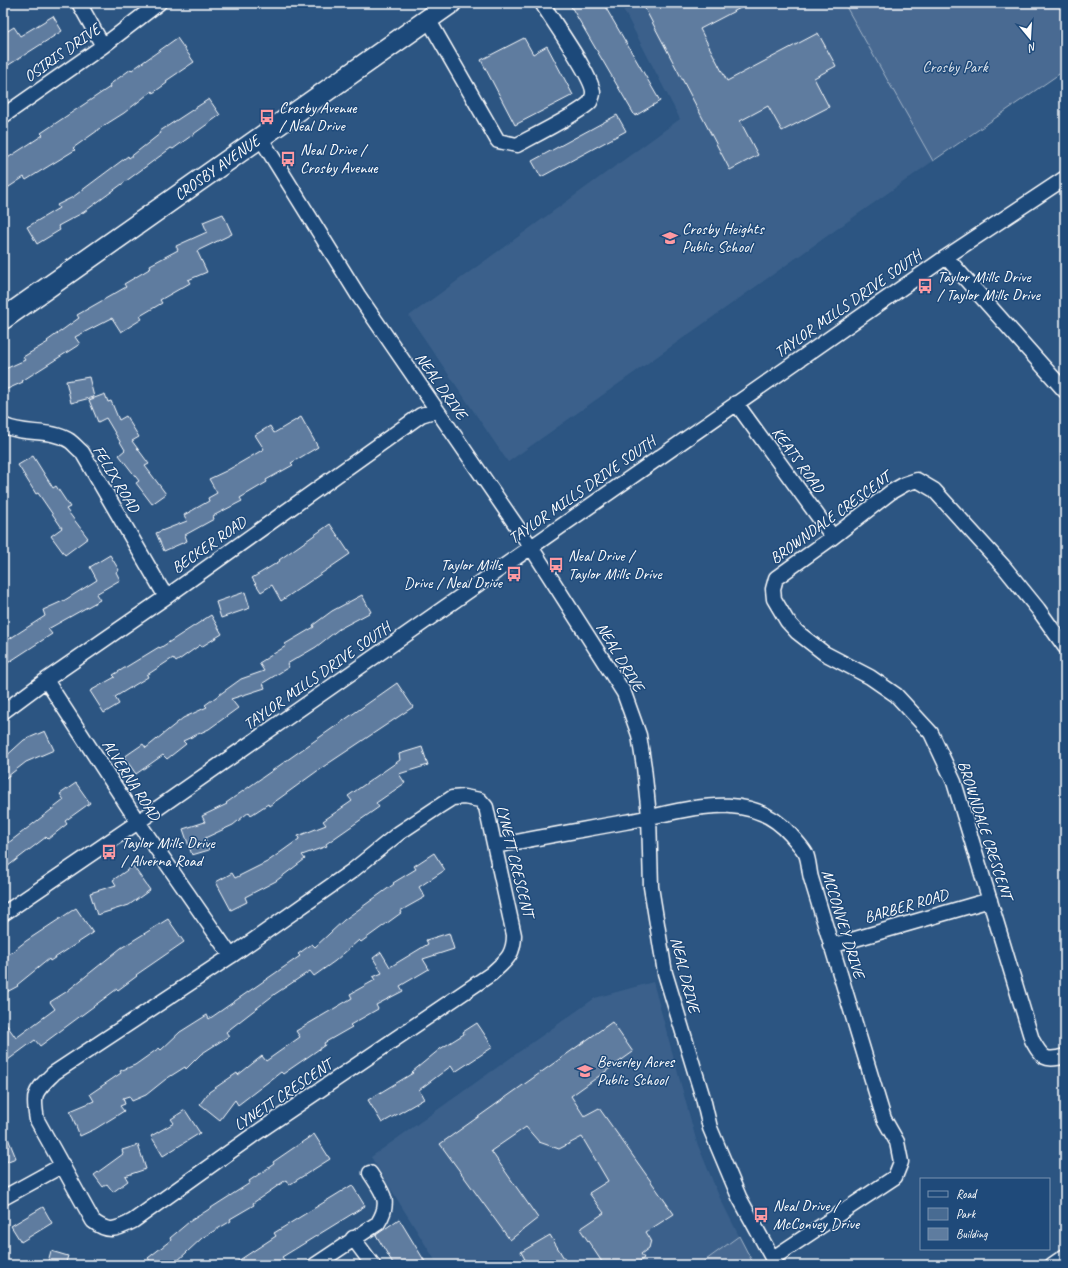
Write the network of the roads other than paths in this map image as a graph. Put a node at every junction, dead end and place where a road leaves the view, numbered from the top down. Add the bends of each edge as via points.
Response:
1 (79, 3) edge
2 (159, 3) edge
3 (451, 3) edge
4 (542, 3) edge
5 (428, 19) junction
6 (104, 46) junction
7 (3, 116) edge
8 (260, 137) junction
9 (1065, 178) edge
10 (946, 257) junction
11 (3, 319) edge
12 (1065, 391) edge
13 (736, 403) junction
14 (437, 410) junction
15 (3, 424) edge
16 (833, 537) junction
17 (531, 547) junction
18 (166, 597) junction
19 (1065, 647) edge
20 (46, 680) junction
21 (3, 712) edge
22 (649, 816) junction
23 (138, 822) junction
24 (496, 846) junction
25 (990, 900) junction
26 (3, 914) edge
27 (831, 946) junction
28 (231, 956) junction
29 (1065, 1056) edge
30 (63, 1164) junction
31 (370, 1173) dead end
32 (3, 1198) edge
33 (353, 1238) junction
34 (1065, 1256) edge
35 (775, 1262) edge
36 (315, 1265) edge
37 (373, 1265) edge
38 (1052, 1265) edge

1 - 6 street
2 - 6 street, OSIRIS DRIVE
3 - 5 street, CROSBY AVENUE
4 - 5 street via 590,81 593,93 590,102 574,113 516,145 498,141
5 - 8 street, CROSBY AVENUE
6 - 7 street, OSIRIS DRIVE
8 - 11 street, CROSBY AVENUE
8 - 14 street, NEAL DRIVE via 358,295
9 - 10 street, TAYLOR MILLS DRIVE SOUTH
10 - 12 street
10 - 13 street, TAYLOR MILLS DRIVE SOUTH
13 - 16 street, KEATS ROAD
13 - 17 street, TAYLOR MILLS DRIVE SOUTH
14 - 17 street, NEAL DRIVE
14 - 18 street, BECKER ROAD via 421,415
15 - 18 street, FELIX ROAD via 12,429 58,436 70,441 82,452
16 - 19 street, BROWNDALE CRESCENT via 891,492 917,480 934,490 1004,567
16 - 25 street, BROWNDALE CRESCENT via 776,578 774,599 797,632 824,653 896,695 930,733 954,782
17 - 22 street, NEAL DRIVE via 624,693 639,735
17 - 23 street, TAYLOR MILLS DRIVE SOUTH
18 - 20 street, BECKER ROAD
20 - 21 street, BECKER ROAD
20 - 23 street, ALVERNA ROAD
22 - 24 street, MCCONVEY DRIVE
22 - 27 street, MCCONVEY DRIVE via 709,806 742,806 779,823 806,855
22 - 35 street, NEAL DRIVE via 651,887 665,973 710,1128 739,1197
23 - 26 street, TAYLOR MILLS DRIVE SOUTH
23 - 28 street, ALVERNA ROAD
24 - 28 street, LYNETT CRESCENT via 486,807 480,800 464,796 452,798
24 - 30 street, LYNETT CRESCENT via 512,921 514,947 506,960 491,974 124,1226 106,1229 92,1221
25 - 27 street, BARBER ROAD
25 - 29 street, BROWNDALE CRESCENT via 1032,1040 1044,1058 1051,1060
27 - 35 street, MCCONVEY DRIVE via 884,1119 897,1142 901,1162 895,1177
28 - 30 street, LYNETT CRESCENT via 54,1073 35,1093 37,1120
30 - 32 street
31 - 33 street via 386,1198 384,1214 378,1223
33 - 36 street
33 - 37 street
34 - 38 street

